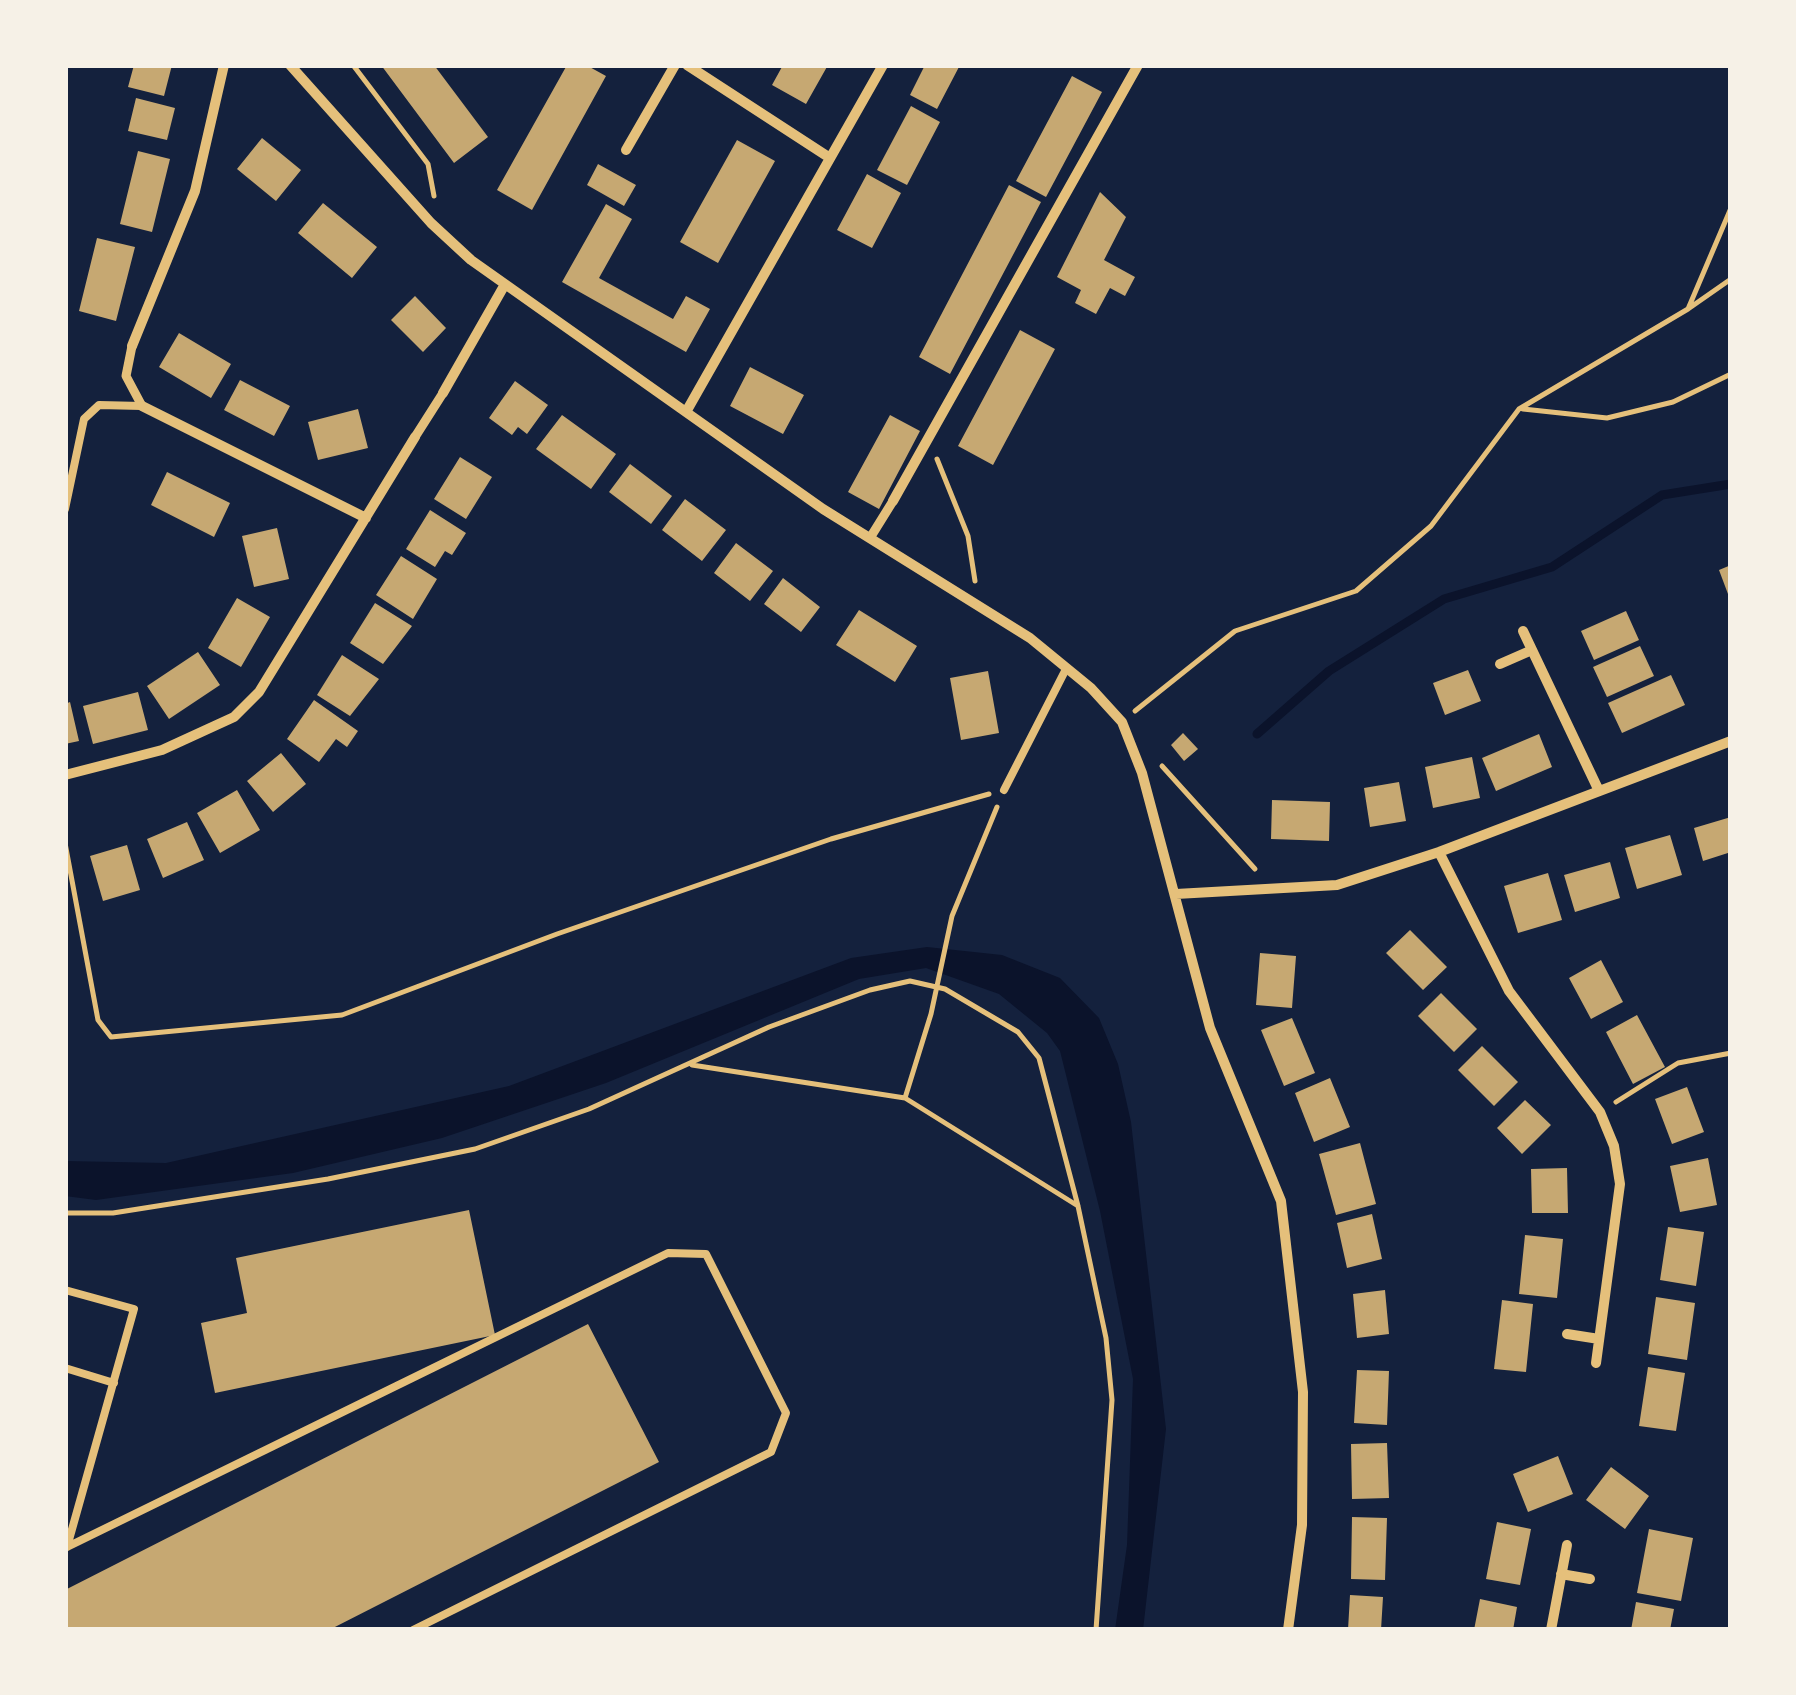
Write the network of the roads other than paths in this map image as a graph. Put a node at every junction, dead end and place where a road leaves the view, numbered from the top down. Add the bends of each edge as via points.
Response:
1 (224, 65) edge
2 (675, 65) edge
3 (688, 65) edge
4 (883, 65) edge
5 (1138, 65) edge
6 (292, 68) edge
7 (626, 150) dead end
8 (830, 158) junction
9 (504, 286) junction
10 (132, 346) joint
11 (443, 394) joint
12 (142, 406) junction
13 (686, 412) junction
14 (415, 437) joint
15 (893, 501) joint
16 (65, 508) edge
17 (366, 518) junction
18 (870, 538) junction
19 (1523, 631) dead end
20 (1532, 650) junction
21 (1500, 664) dead end
22 (1066, 669) junction
23 (1731, 740) edge
24 (65, 775) edge
25 (1004, 790) road end
26 (1599, 790) junction
27 (1439, 852) junction
28 (1176, 894) junction
29 (65, 1290) edge
30 (1566, 1334) dead end
31 (1599, 1339) junction
32 (1596, 1362) dead end
33 (65, 1368) edge
34 (114, 1383) junction
35 (1567, 1546) dead end
36 (66, 1548) edge
37 (1560, 1574) junction
38 (1590, 1580) dead end
39 (413, 1630) edge
40 (1288, 1630) edge
41 (1551, 1630) edge

1 - 10 street via 195,191
2 - 7 street
3 - 8 street
4 - 8 street
5 - 15 street
6 - 9 street via 440,231
8 - 13 street
9 - 11 street
9 - 13 street
10 - 12 street via 126,376
11 - 14 street
12 - 16 lane via 98,405 84,419
12 - 17 street
13 - 18 street
14 - 17 street
15 - 18 street
17 - 24 street via 259,692 234,717 162,750
18 - 22 street via 978,602
19 - 20 street
20 - 21 street
20 - 26 street
22 - 25 lane
22 - 28 street via 1122,722
23 - 26 street
26 - 27 street
27 - 28 street via 1337,885
27 - 31 street via 1509,991 1600,1112 1614,1146 1620,1184
28 - 40 street via 1210,1028 1280,1201 1292,1277 1304,1392 1302,1525
29 - 34 lane via 134,1309
30 - 31 street
31 - 32 street
33 - 34 lane
34 - 36 lane
35 - 37 street
36 - 39 lane via 668,1253 706,1254 786,1413 771,1452
37 - 38 street
37 - 41 street

